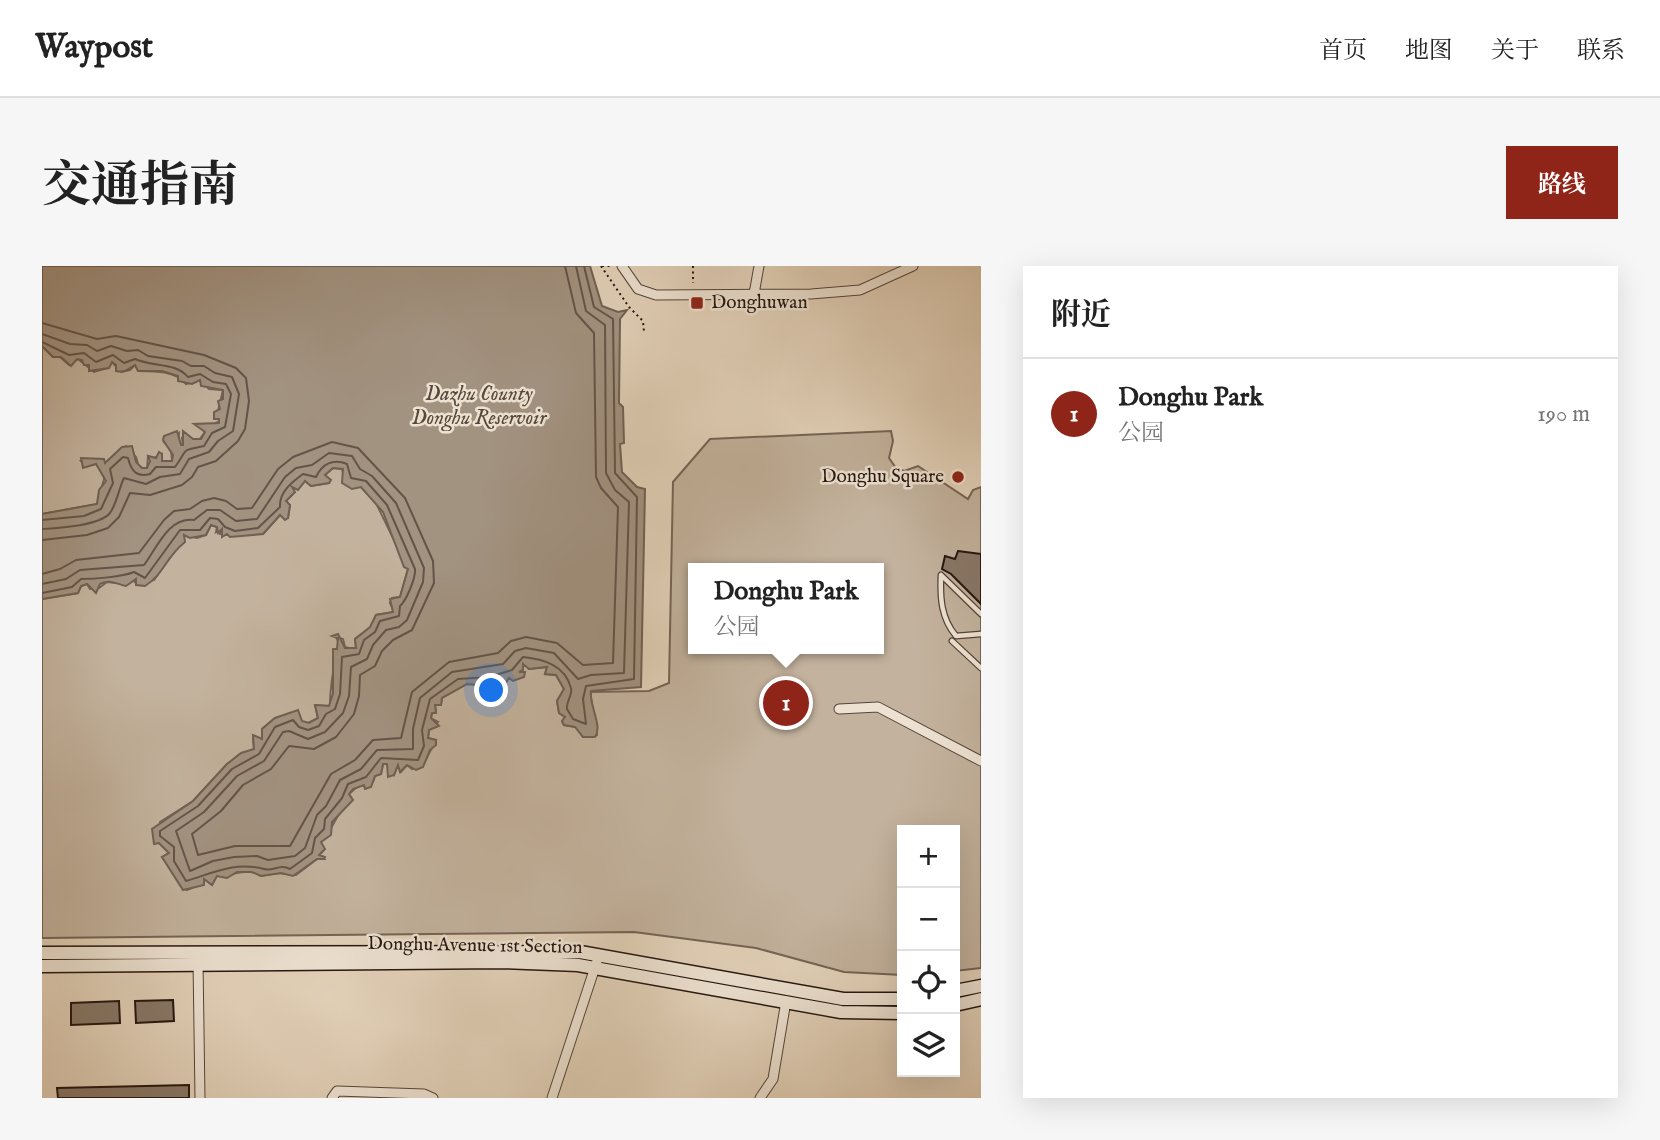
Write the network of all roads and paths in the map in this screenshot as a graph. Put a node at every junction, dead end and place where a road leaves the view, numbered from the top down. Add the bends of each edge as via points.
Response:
1 (601, 266) edge
2 (610, 266) edge
3 (622, 266) edge
4 (693, 266) edge
5 (760, 266) edge
6 (913, 266) edge
7 (754, 294) junction
8 (693, 295) junction
9 (643, 332) dead end
10 (981, 614) edge
11 (981, 634) edge
12 (952, 641) dead end
13 (981, 668) edge
14 (839, 709) dead end
15 (981, 761) edge
16 (42, 953) edge
17 (198, 958) junction
18 (597, 962) junction
19 (42, 965) edge
20 (981, 986) edge
21 (960, 990) edge
22 (897, 999) edge
23 (981, 999) edge
24 (786, 1001) junction
25 (960, 1004) edge
26 (897, 1013) edge
27 (200, 1098) edge
28 (332, 1098) edge
29 (433, 1098) edge
30 (552, 1098) edge
31 (760, 1098) edge

1 - 2 path
1 - 9 path via 643,321
3 - 8 street via 638,289 656,295
4 - 8 path
5 - 7 street
6 - 7 street via 860,290
7 - 8 street
10 - 11 lane via 941,575 940,597 948,626 956,636
12 - 13 lane
14 - 15 street via 878,707
16 - 17 main road, Donghu Avenue 1st Section
17 - 18 main road, Donghu Avenue 1st Section via 503,950 580,952
17 - 19 main road, Donghu Avenue 1st Section
17 - 27 street
18 - 22 main road, Donghu Avenue 1st Section via 843,999
18 - 24 main road, Donghu Avenue 1st Section
18 - 30 street
20 - 21 main road
23 - 25 main road
24 - 26 main road, Donghu Avenue 1st Section via 841,1012
24 - 31 street via 773,1079
28 - 29 street via 337,1091

